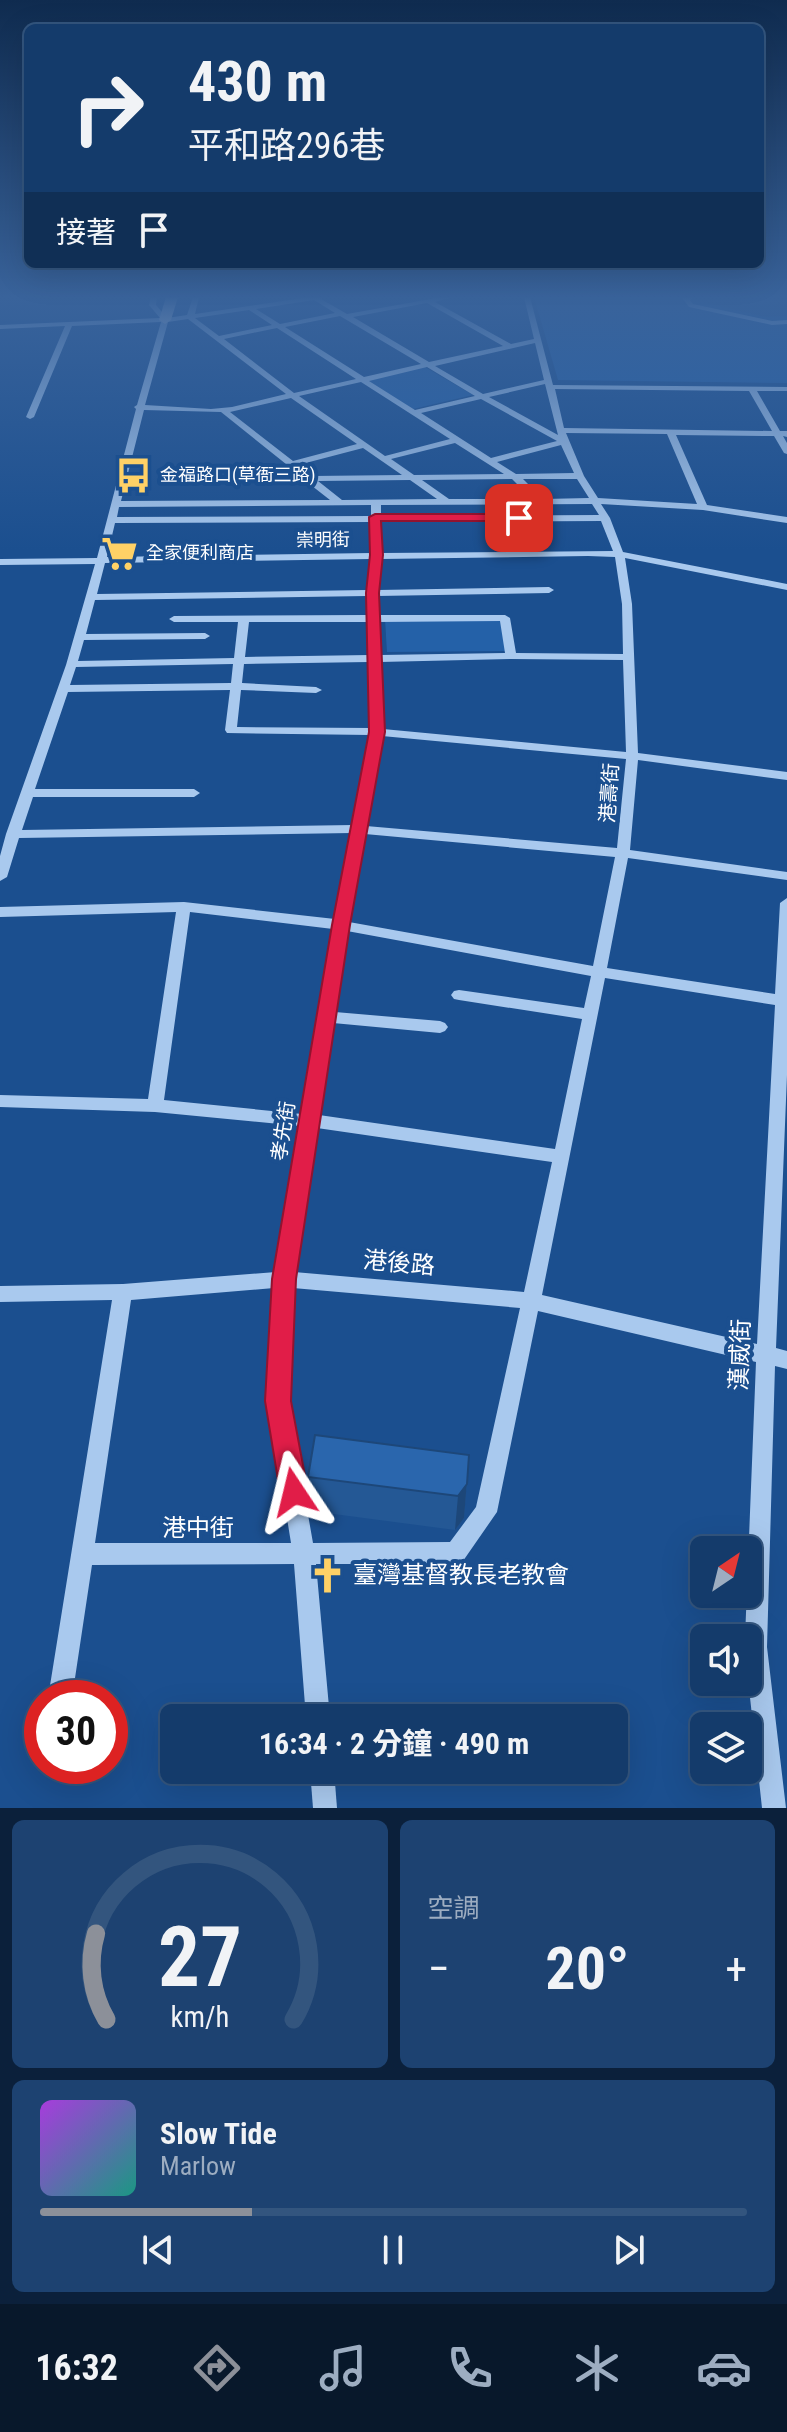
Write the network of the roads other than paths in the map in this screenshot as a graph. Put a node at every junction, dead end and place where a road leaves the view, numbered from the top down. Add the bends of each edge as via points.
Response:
1 (45, 381) edge
2 (150, 381) edge
3 (274, 381) edge
4 (352, 381) edge
5 (366, 381) edge
6 (455, 381) edge
7 (550, 384) junction
8 (752, 389) junction
9 (787, 389) edge
10 (292, 395) junction
11 (482, 397) junction
12 (138, 407) junction
13 (223, 410) junction
14 (416, 412) junction
15 (30, 417) dead end
16 (671, 433) junction
17 (776, 434) junction
18 (787, 434) edge
19 (564, 436) junction
20 (457, 440) junction
21 (366, 444) junction
22 (787, 451) edge
23 (386, 458) junction
24 (490, 461) junction
25 (292, 464) junction
26 (580, 476) junction
27 (516, 478) junction
28 (415, 479) junction
29 (197, 480) dead end
30 (313, 480) junction
31 (540, 501) junction
32 (594, 501) junction
33 (376, 502) junction
34 (447, 502) junction
35 (340, 503) junction
36 (117, 504) junction
37 (703, 507) junction
38 (375, 517) junction
39 (605, 518) junction
40 (112, 520) junction
41 (787, 520) edge
42 (619, 554) junction
43 (376, 555) junction
44 (102, 560) junction
45 (0, 562) edge
46 (787, 587) edge
47 (549, 590) dead end
48 (372, 593) junction
49 (91, 597) junction
50 (374, 618) junction
51 (174, 619) dead end
52 (244, 620) junction
53 (205, 636) dead end
54 (80, 637) junction
55 (511, 656) junction
56 (628, 657) junction
57 (374, 658) junction
58 (241, 661) junction
59 (71, 664) junction
60 (237, 686) junction
61 (62, 689) junction
62 (316, 690) dead end
63 (377, 732) junction
64 (632, 756) junction
65 (787, 776) edge
66 (27, 793) junction
67 (194, 793) dead end
68 (357, 829) junction
69 (13, 834) junction
70 (622, 853) junction
71 (787, 876) edge
72 (0, 877) edge
73 (787, 903) edge
74 (184, 907) junction
75 (0, 912) edge
76 (341, 925) junction
77 (599, 972) junction
78 (459, 995) dead end
79 (785, 1001) edge
80 (590, 1015) junction
81 (327, 1017) junction
82 (440, 1027) dead end
83 (0, 1101) edge
84 (155, 1106) junction
85 (312, 1121) junction
86 (562, 1157) junction
87 (284, 1279) junction
88 (123, 1292) junction
89 (0, 1294) edge
90 (530, 1301) junction
91 (766, 1354) junction
92 (787, 1360) edge
93 (304, 1553) junction
94 (83, 1554) junction
95 (63, 1680) edge
96 (317, 1704) edge
97 (323, 1784) edge
98 (325, 1808) edge
99 (774, 1808) edge

1 - 15 street
2 - 12 street
3 - 10 street
4 - 10 street
5 - 14 street
6 - 11 street
7 - 8 street
7 - 11 street
7 - 19 street, 港壽街
8 - 9 street
8 - 17 street
10 - 13 street
10 - 21 street
11 - 14 street
11 - 19 street
12 - 13 street
12 - 36 street
13 - 25 street
14 - 20 street
16 - 17 street
16 - 19 street
16 - 37 street
17 - 18 street
17 - 22 street
19 - 24 street
19 - 26 street, 港壽街
20 - 23 street
20 - 24 street
21 - 23 street
21 - 25 street
23 - 28 street
24 - 27 street
25 - 30 street
26 - 27 street
26 - 32 street, 港壽街
27 - 28 street
27 - 31 street
28 - 30 street
28 - 34 street
29 - 30 street
30 - 35 street
31 - 32 street
31 - 34 street
32 - 37 street
32 - 39 street, 港壽街
33 - 34 street
33 - 35 street
33 - 38 street, 孝先街
35 - 36 street
36 - 40 street
37 - 41 street
38 - 39 street
38 - 40 street
38 - 43 street, 孝先街
39 - 42 street, 港壽街
40 - 44 street
42 - 43 street, 崇明街
42 - 46 street, 崇明街
42 - 56 street, 港壽街
43 - 44 street, 崇明街
43 - 48 street, 孝先街
44 - 45 street, 崇明街
44 - 49 street
47 - 48 street
48 - 49 street
48 - 50 street, 孝先街
49 - 54 street
50 - 52 street
50 - 55 street via 505,618
50 - 57 street, 孝先街
51 - 52 street
52 - 58 street
53 - 54 street
54 - 59 street
55 - 56 street
55 - 57 street
56 - 64 street, 港壽街
57 - 58 street
57 - 63 street, 孝先街
58 - 59 street
58 - 60 street
59 - 61 street
60 - 61 street
60 - 62 street
60 - 63 street via 231,730
61 - 66 street
63 - 64 street
63 - 68 street, 孝先街
64 - 65 street
64 - 70 street, 港壽街
66 - 67 street
66 - 69 street
68 - 69 street
68 - 70 street
68 - 76 street, 孝先街
69 - 72 street
70 - 71 street
70 - 77 street, 港壽街
73 - 79 street, 漢威街
74 - 75 street
74 - 76 street
74 - 84 street
76 - 77 street
76 - 81 street, 孝先街
77 - 79 street
77 - 80 street, 港壽街
78 - 80 street
79 - 91 street, 漢威街
80 - 86 street, 港壽街
81 - 82 street
81 - 85 street, 孝先街
83 - 84 street
84 - 85 street
85 - 86 street
85 - 87 street, 孝先街
86 - 90 street, 港壽街
87 - 88 street, 港後路
87 - 90 street, 港後路
87 - 93 street, 孝先街 via 278,1401
88 - 89 street, 港後路
88 - 94 street
90 - 91 street, 港後路
90 - 93 street, 港中街 via 486,1512 455,1553
91 - 92 street, 港後路
91 - 99 street, 漢威街 via 756,1647
93 - 94 street, 港中街
93 - 96 street, 孝先街
94 - 95 street
97 - 98 street

